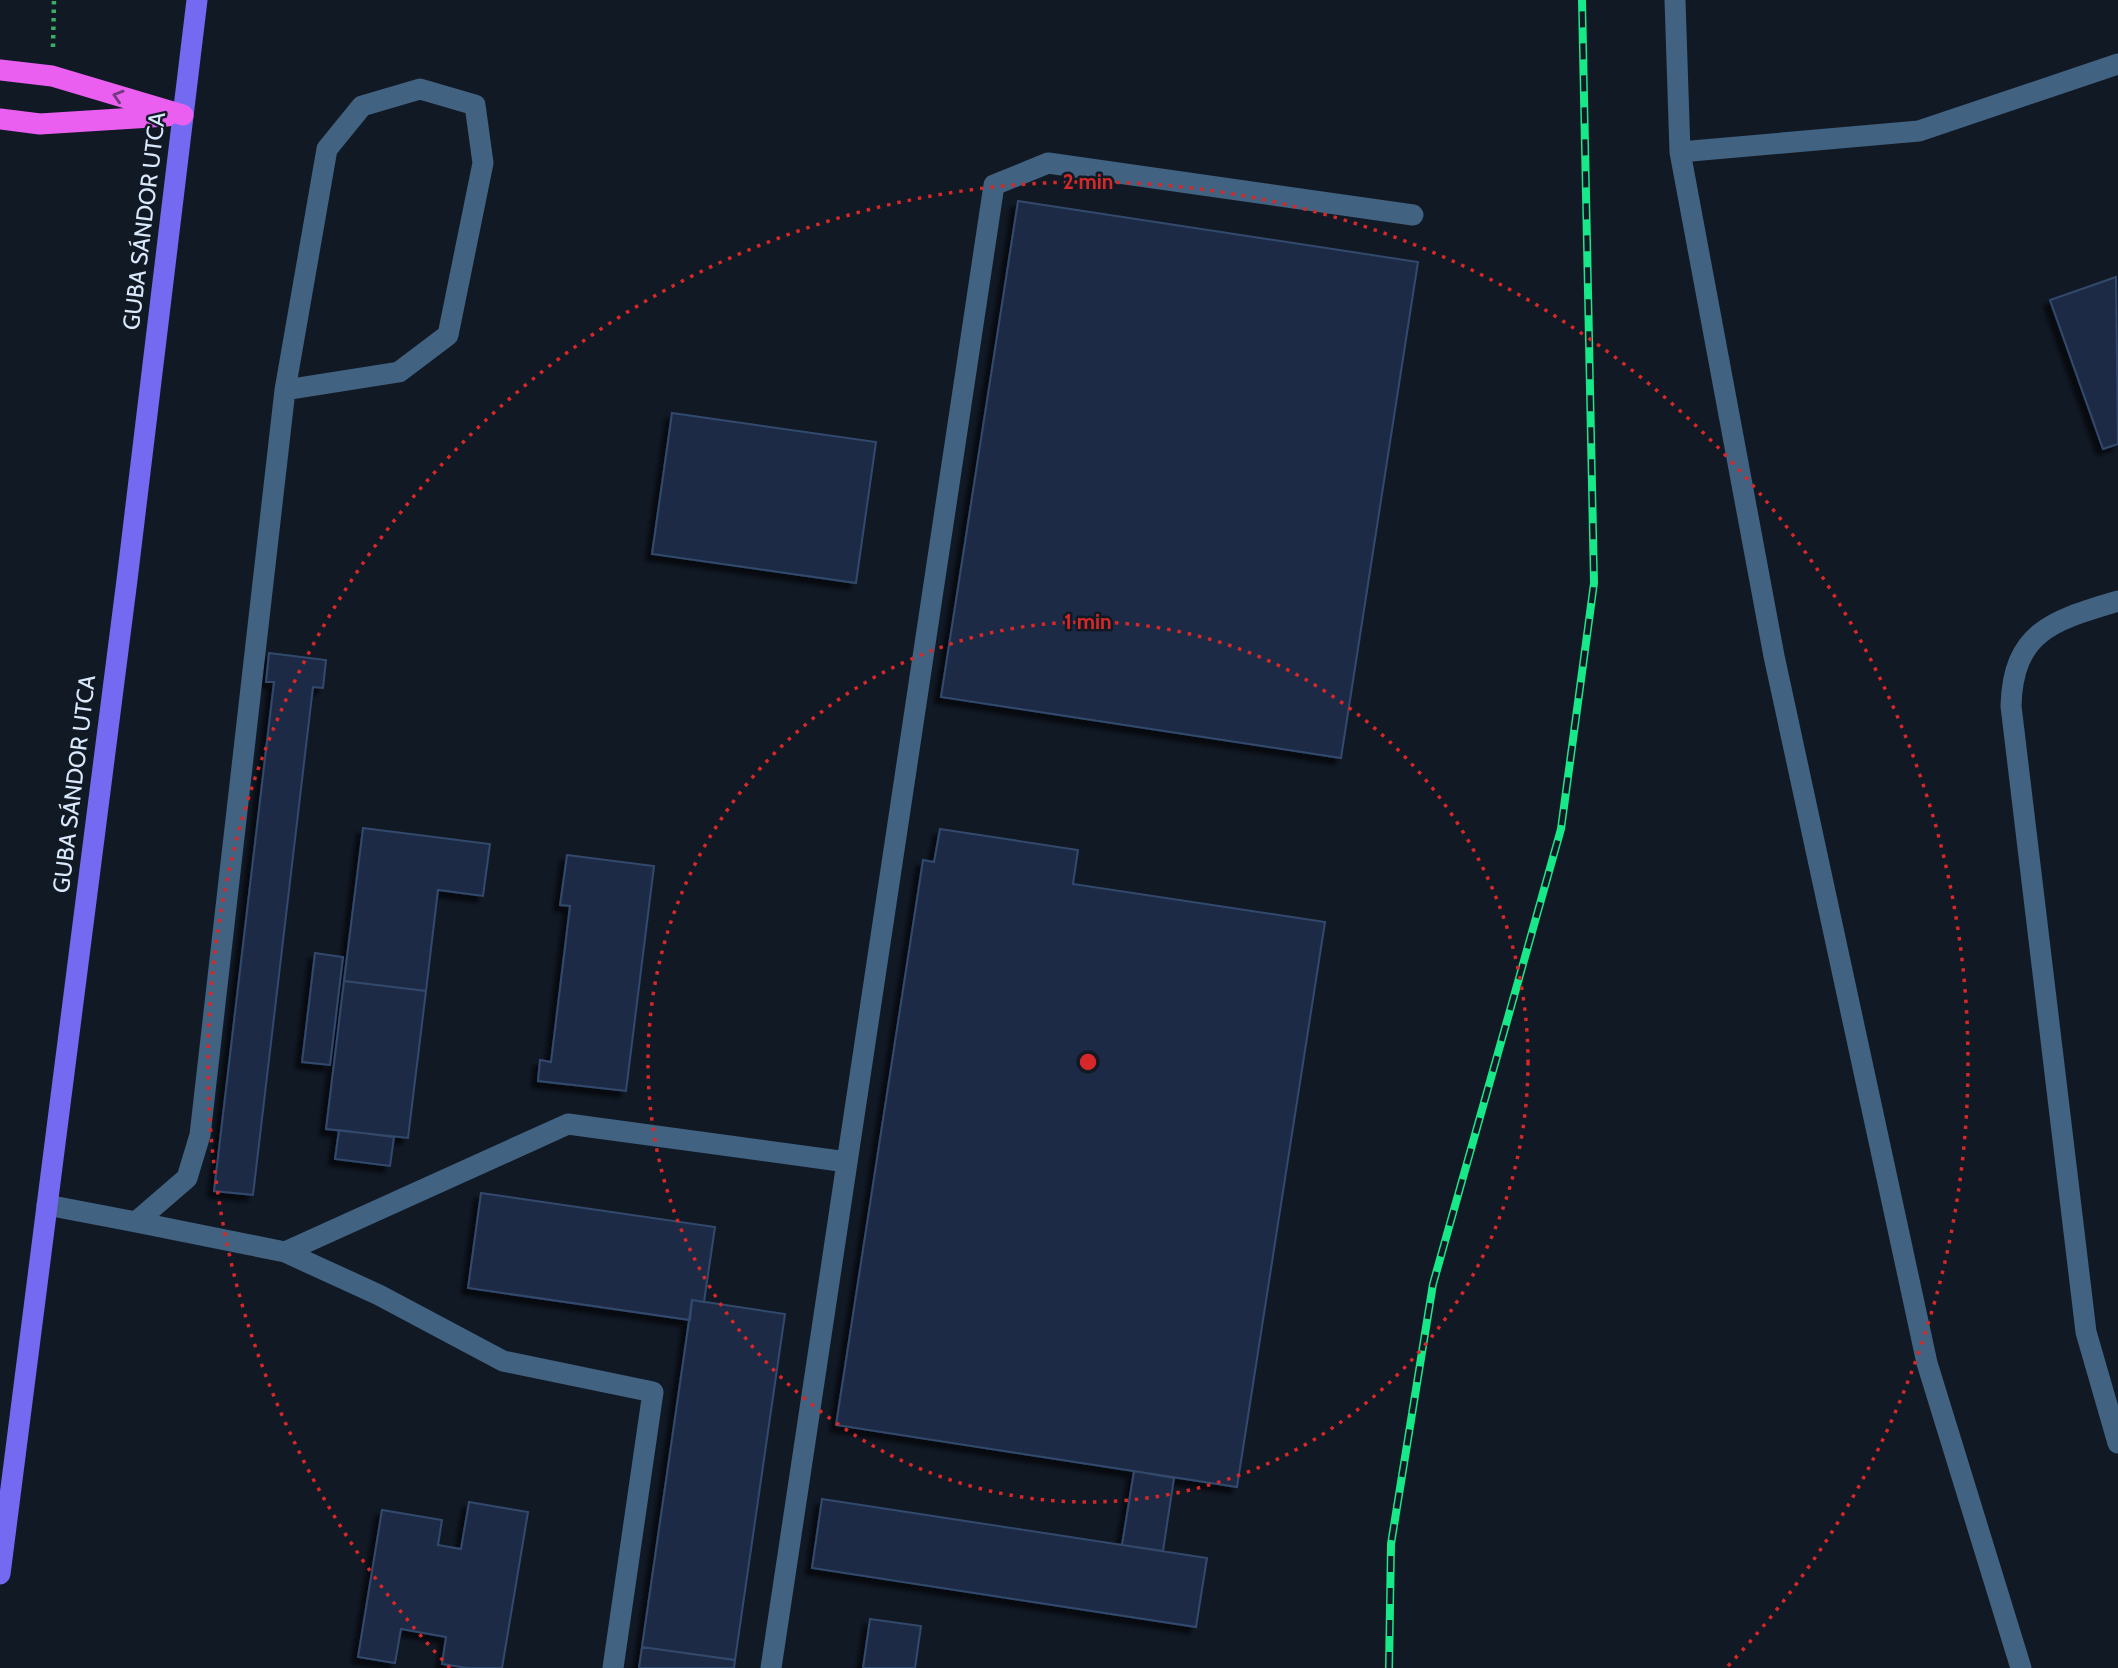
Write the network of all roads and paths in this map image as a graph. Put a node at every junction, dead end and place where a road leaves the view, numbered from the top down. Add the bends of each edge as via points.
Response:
1 (54, 0) edge
2 (197, 0) edge
3 (1675, 0) edge
4 (2118, 64) edge
5 (0, 70) edge
6 (52, 76) junction
7 (183, 115) junction
8 (0, 119) edge
9 (1680, 152) junction
10 (1413, 215) dead end
11 (285, 390) junction
12 (2118, 601) edge
13 (847, 1163) junction
14 (47, 1205) junction
15 (136, 1222) junction
16 (285, 1252) junction
17 (2118, 1443) edge
18 (0, 1574) edge
19 (613, 1668) edge
20 (771, 1668) edge
21 (2021, 1668) edge

1 - 6 path
2 - 7 main road, GUBA SÁNDOR UTCA
3 - 9 lane
4 - 9 lane via 1919,131
5 - 6 highway
7 -> 6 highway
7 - 8 highway via 40,124
7 - 14 main road, GUBA SÁNDOR UTCA
9 - 21 lane via 1774,656 1927,1363
10 - 13 lane via 1048,163 994,185
11 - 11 lane via 399,372 448,335 483,163 475,105 420,89 362,106 327,149
11 - 15 lane via 200,1135 187,1178
12 - 17 lane via 2068,617 2037,635 2020,655 2011,706 2086,1332
13 - 16 lane via 568,1124
13 - 20 lane
14 - 15 lane
14 - 18 main road, GUBA SÁNDOR UTCA
15 - 16 lane
16 - 19 lane via 379,1295 503,1361 653,1392

